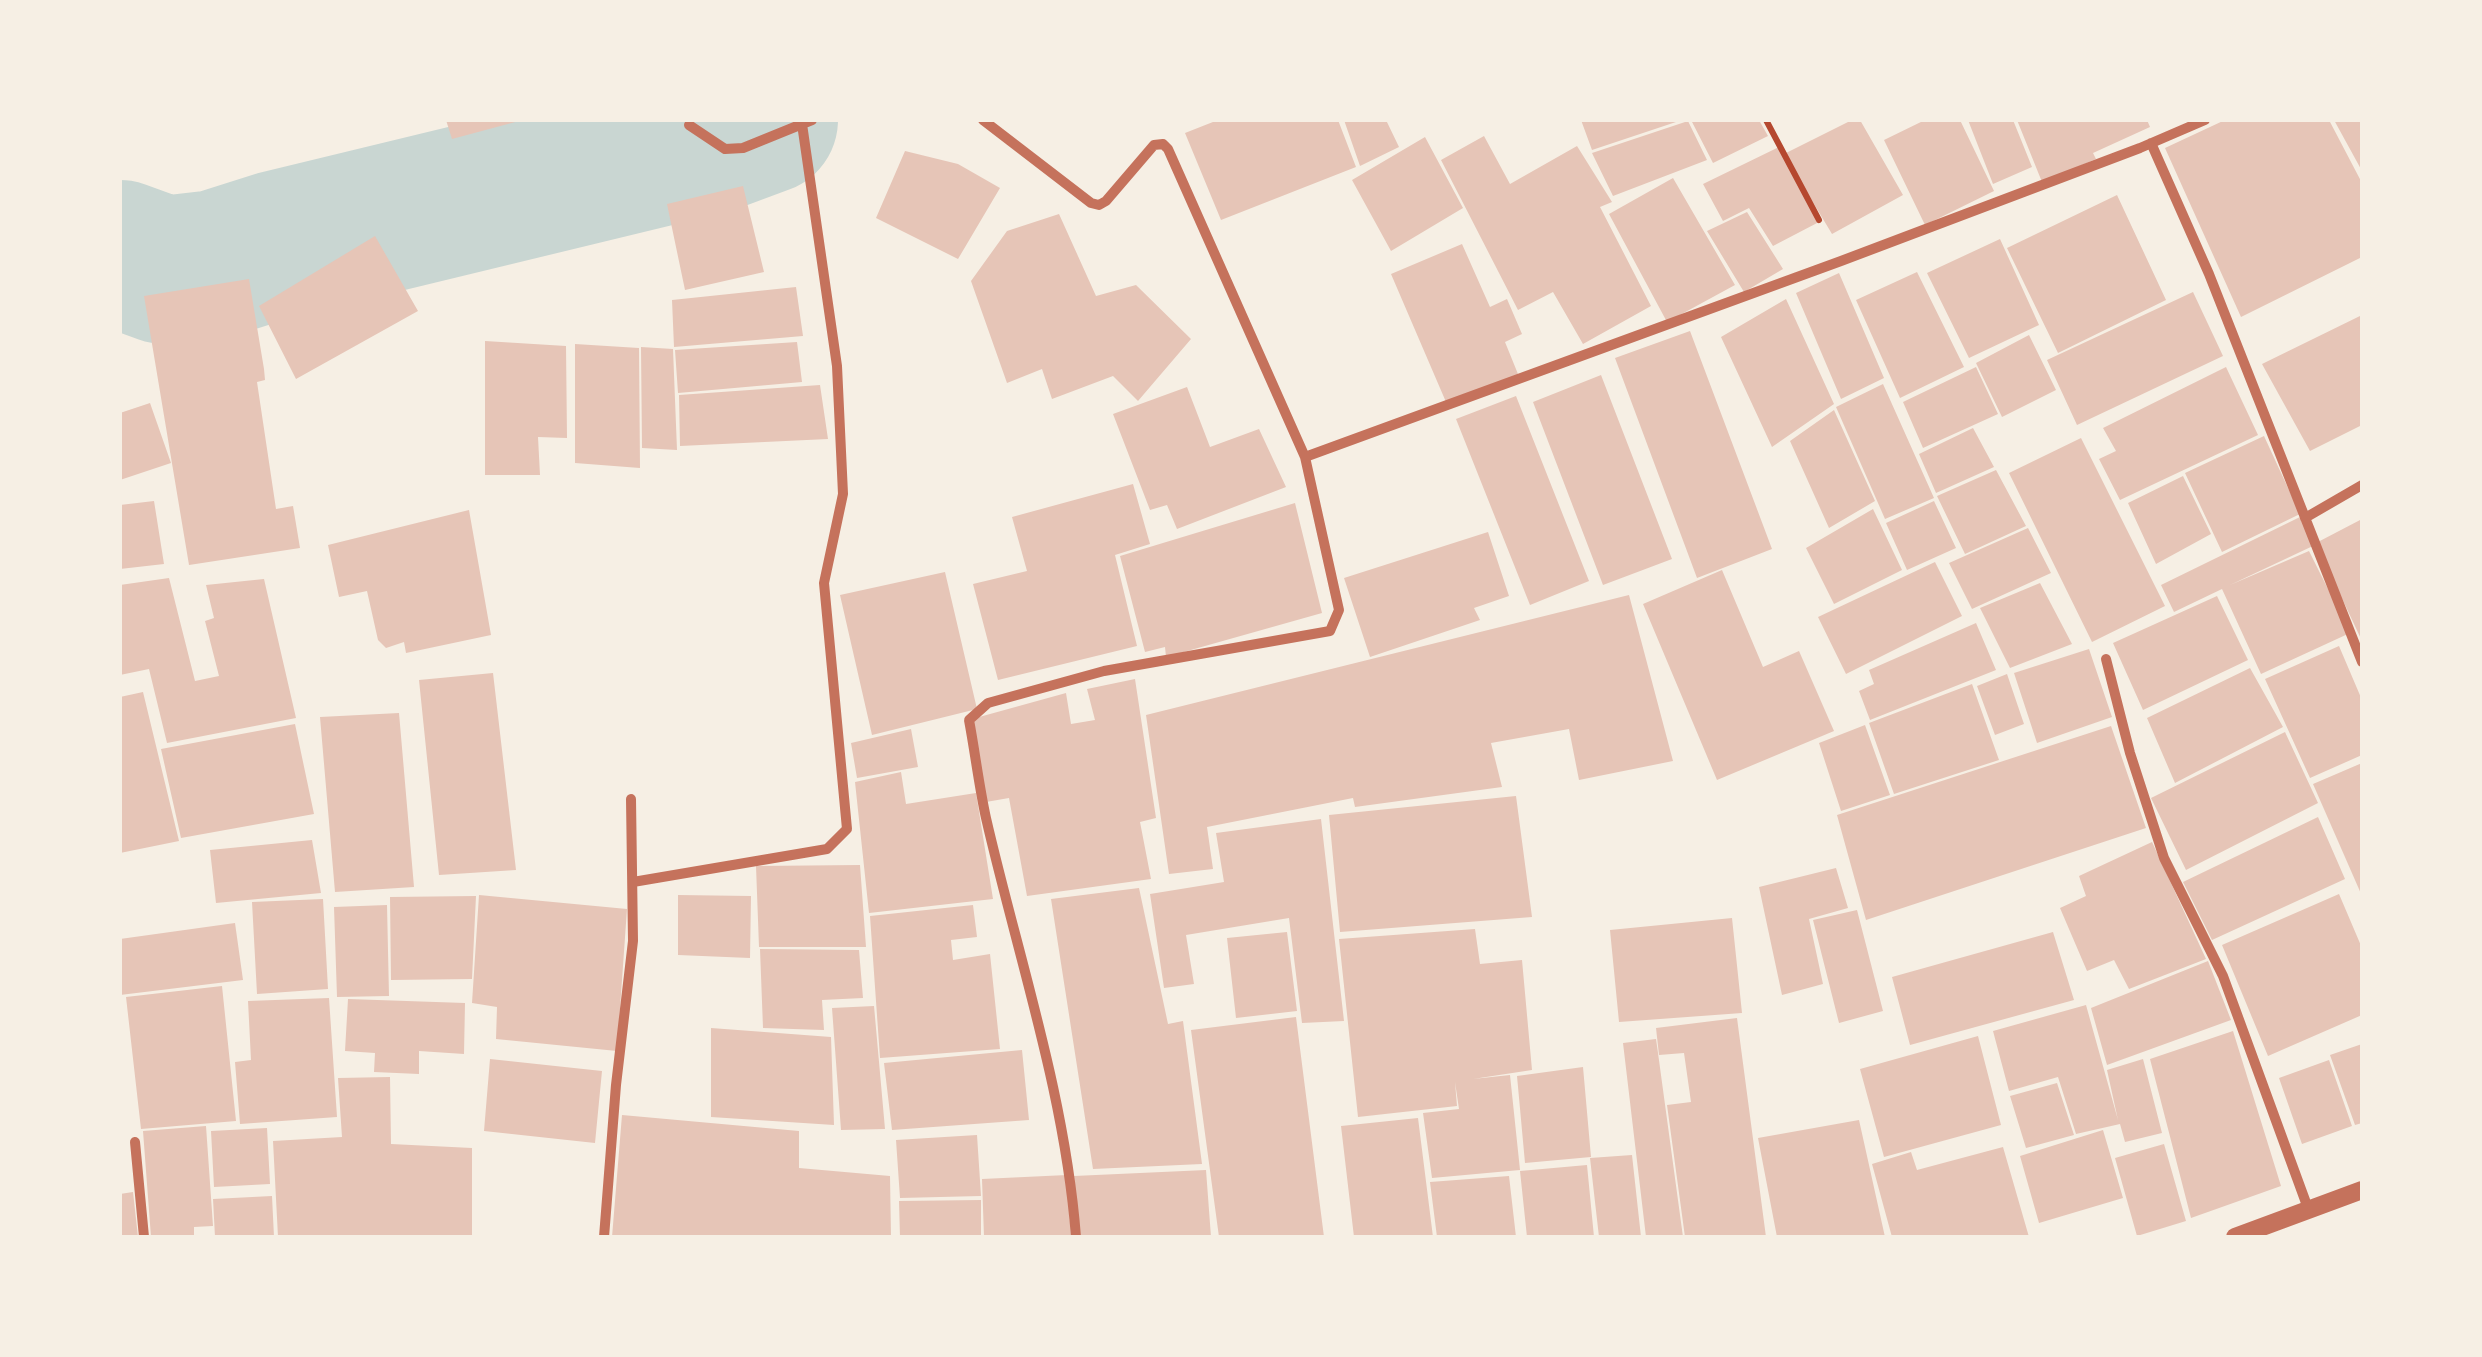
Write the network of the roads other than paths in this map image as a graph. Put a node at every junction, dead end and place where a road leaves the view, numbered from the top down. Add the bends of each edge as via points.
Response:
1 (983, 120) edge
2 (2205, 120) edge
3 (807, 122) edge
4 (689, 125) dead end
5 (2151, 144) junction
6 (1305, 457) junction
7 (2362, 486) edge
8 (2305, 518) junction
9 (2106, 660) dead end
10 (2362, 662) edge
11 (631, 799) dead end
12 (633, 882) junction
13 (135, 1142) dead end
14 (2362, 1190) edge
15 (2309, 1212) junction
16 (2248, 1235) edge
17 (144, 1237) edge
18 (604, 1237) edge
19 (1076, 1237) edge

1 - 6 street via 1099,205 1154,145 1168,150
2 - 5 street
3 - 4 street via 725,149
3 - 12 street via 836,366 843,494 824,583 847,830 827,850
5 - 6 street
5 - 8 street
6 - 19 street via 1339,610 1330,631 1104,672 988,703 969,720 985,814 1060,1114
7 - 8 street
8 - 10 street
9 - 15 street via 2164,858 2223,976
11 - 12 street
12 - 18 street
13 - 17 street
14 - 15 street
15 - 16 street

